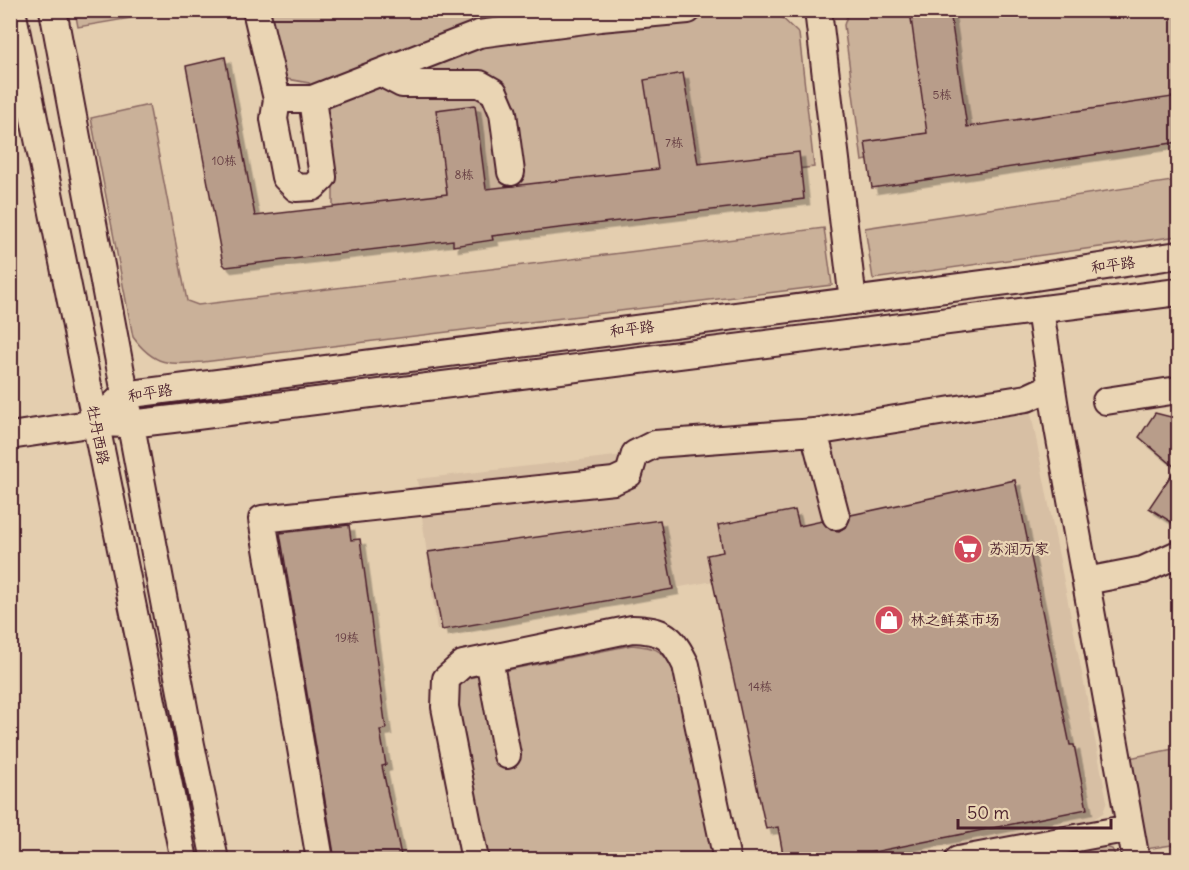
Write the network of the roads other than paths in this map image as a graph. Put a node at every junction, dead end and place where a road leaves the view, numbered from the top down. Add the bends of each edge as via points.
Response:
1 (12, 10) edge
2 (53, 10) edge
3 (256, 10) edge
4 (688, 10) edge
5 (818, 10) edge
6 (600, 14) edge
7 (381, 74) junction
8 (277, 99) junction
9 (312, 99) junction
10 (511, 172) dead end
11 (1179, 255) edge
12 (1179, 292) edge
13 (853, 301) junction
14 (1040, 310) junction
15 (1051, 387) junction
16 (1179, 390) edge
17 (124, 395) junction
18 (1106, 401) dead end
19 (95, 423) junction
20 (130, 424) junction
21 (814, 432) junction
22 (10, 436) edge
23 (836, 516) dead end
24 (1179, 554) edge
25 (1086, 581) junction
26 (489, 659) junction
27 (507, 755) dead end
28 (1130, 828) junction
29 (184, 860) edge
30 (215, 860) edge
31 (320, 860) edge
32 (476, 860) edge
33 (727, 860) edge
34 (958, 860) edge
35 (1136, 860) edge

1 - 19 street, 牡丹西路
2 - 17 street
3 - 8 street
4 - 6 street
5 - 13 street
6 - 7 street via 479,34
7 - 9 street
7 - 10 street via 402,84 480,84 494,92 503,113
8 - 9 street
8 - 9 street via 274,119 285,177 296,188 313,187 323,177
11 - 13 street, 和平路
12 - 14 street, 和平路
13 - 17 street, 和平路
14 - 15 street
14 - 20 street, 和平路
15 - 21 street via 1027,398
15 - 25 street
16 - 18 street
17 - 19 street, 和平路
17 - 20 street
19 - 20 street, 和平路
19 - 22 street, 和平路
19 - 29 street, 牡丹西路
20 - 30 street
21 - 23 street
21 - 31 street via 655,444 635,454 629,474 614,482 262,519
24 - 25 street via 1143,570
25 - 28 street
26 - 27 street
26 - 32 street via 463,664 446,679 445,706
26 - 33 street via 632,629 650,629 667,636 686,665
28 - 34 street
28 - 35 street

